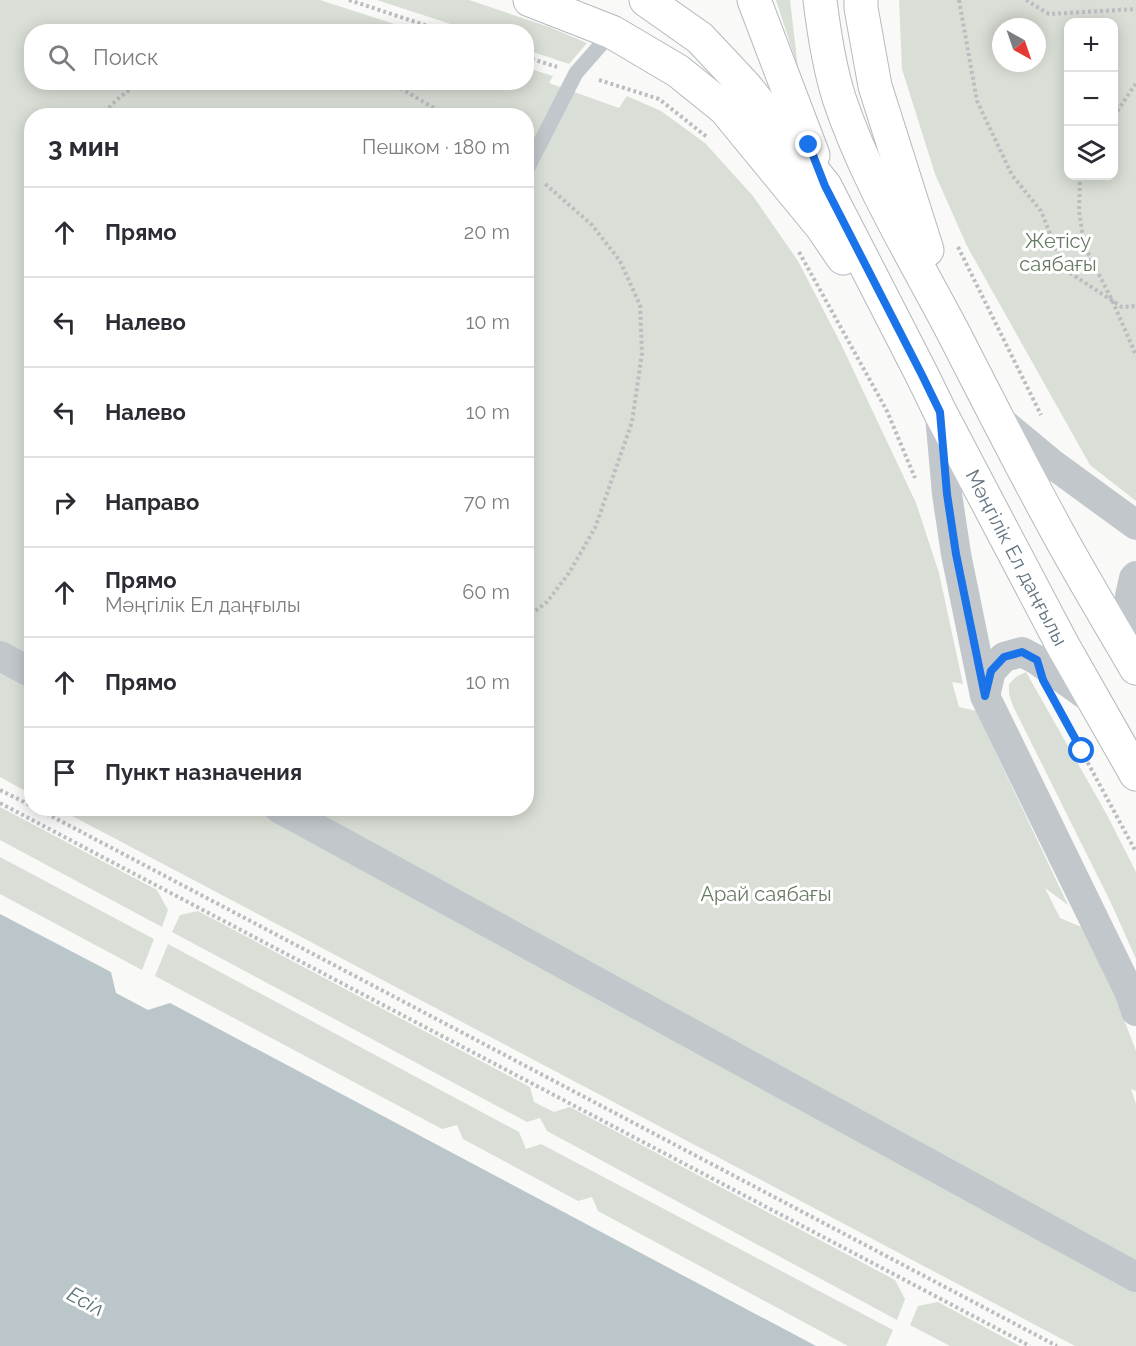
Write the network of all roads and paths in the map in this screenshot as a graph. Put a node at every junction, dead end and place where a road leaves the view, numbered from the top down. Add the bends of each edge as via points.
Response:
1 (349, 0) edge
2 (530, 0) edge
3 (646, 0) edge
4 (754, 0) edge
5 (820, 0) edge
6 (861, 0) edge
7 (959, 0) edge
8 (1026, 0) edge
9 (1136, 9) edge
10 (422, 24) edge
11 (612, 32) junction
12 (534, 60) edge
13 (576, 73) junction
14 (1136, 83) edge
15 (129, 90) edge
16 (403, 90) edge
17 (108, 108) edge
18 (434, 108) edge
19 (1118, 109) edge
20 (707, 138) dead end
21 (534, 156) edge
22 (534, 176) edge
23 (1080, 180) edge
24 (825, 186) junction
25 (957, 244) dead end
26 (795, 245) dead end
27 (1112, 300) junction
28 (1136, 306) edge
29 (953, 332) junction
30 (1136, 355) edge
31 (922, 375) junction
32 (940, 412) junction
33 (996, 417) junction
34 (1044, 422) dead end
35 (917, 482) dead end
36 (1136, 525) edge
37 (1136, 576) edge
38 (534, 612) edge
39 (0, 656) edge
40 (1133, 664) edge
41 (24, 670) edge
42 (985, 696) junction
43 (1096, 702) junction
44 (1059, 709) dead end
45 (1136, 774) edge
46 (0, 790) edge
47 (24, 802) edge
48 (0, 803) edge
49 (24, 816) edge
50 (25, 816) edge
51 (51, 816) edge
52 (294, 816) edge
53 (1136, 852) edge
54 (1136, 1011) edge
55 (1136, 1277) edge
56 (1030, 1346) edge
57 (1058, 1346) edge

1 - 10 path
2 - 11 main road
3 - 24 main road, Мәңгілік Ел даңғылы via 700,38 746,86
4 - 24 main road
5 - 29 main road via 825,43 857,147
6 - 29 main road via 874,87
7 - 27 path via 977,101 1012,175 1041,211 1064,269
8 - 9 path via 1049,14
11 - 13 lane
11 - 31 main road via 678,71 725,110 822,227
12 - 13 path
13 - 20 path via 659,99
13 - 21 lane
14 - 19 path
15 - 17 path
16 - 18 path
22 - 38 path via 592,225 620,261 640,305 642,353 632,423 595,528 563,580
23 - 27 path via 1084,245
24 - 31 main road, Мәңгілік Ел даңғылы
25 - 34 path
26 - 35 path via 886,411
27 - 28 path via 1122,307
27 - 30 path
29 - 33 main road
31 - 32 main road, Мәңгілік Ел даңғылы
32 - 42 street via 956,554
32 - 43 main road, Мәңгілік Ел даңғылы
33 - 36 street
33 - 40 main road
37 - 40 street via 1130,596
39 - 41 street
42 - 43 street via 991,671 1004,657 1022,652
42 - 54 street
43 - 45 main road, Мәңгілік Ел даңғылы
44 - 53 path
46 - 47 path
48 - 49 path
50 - 56 path
51 - 57 path
52 - 55 street

